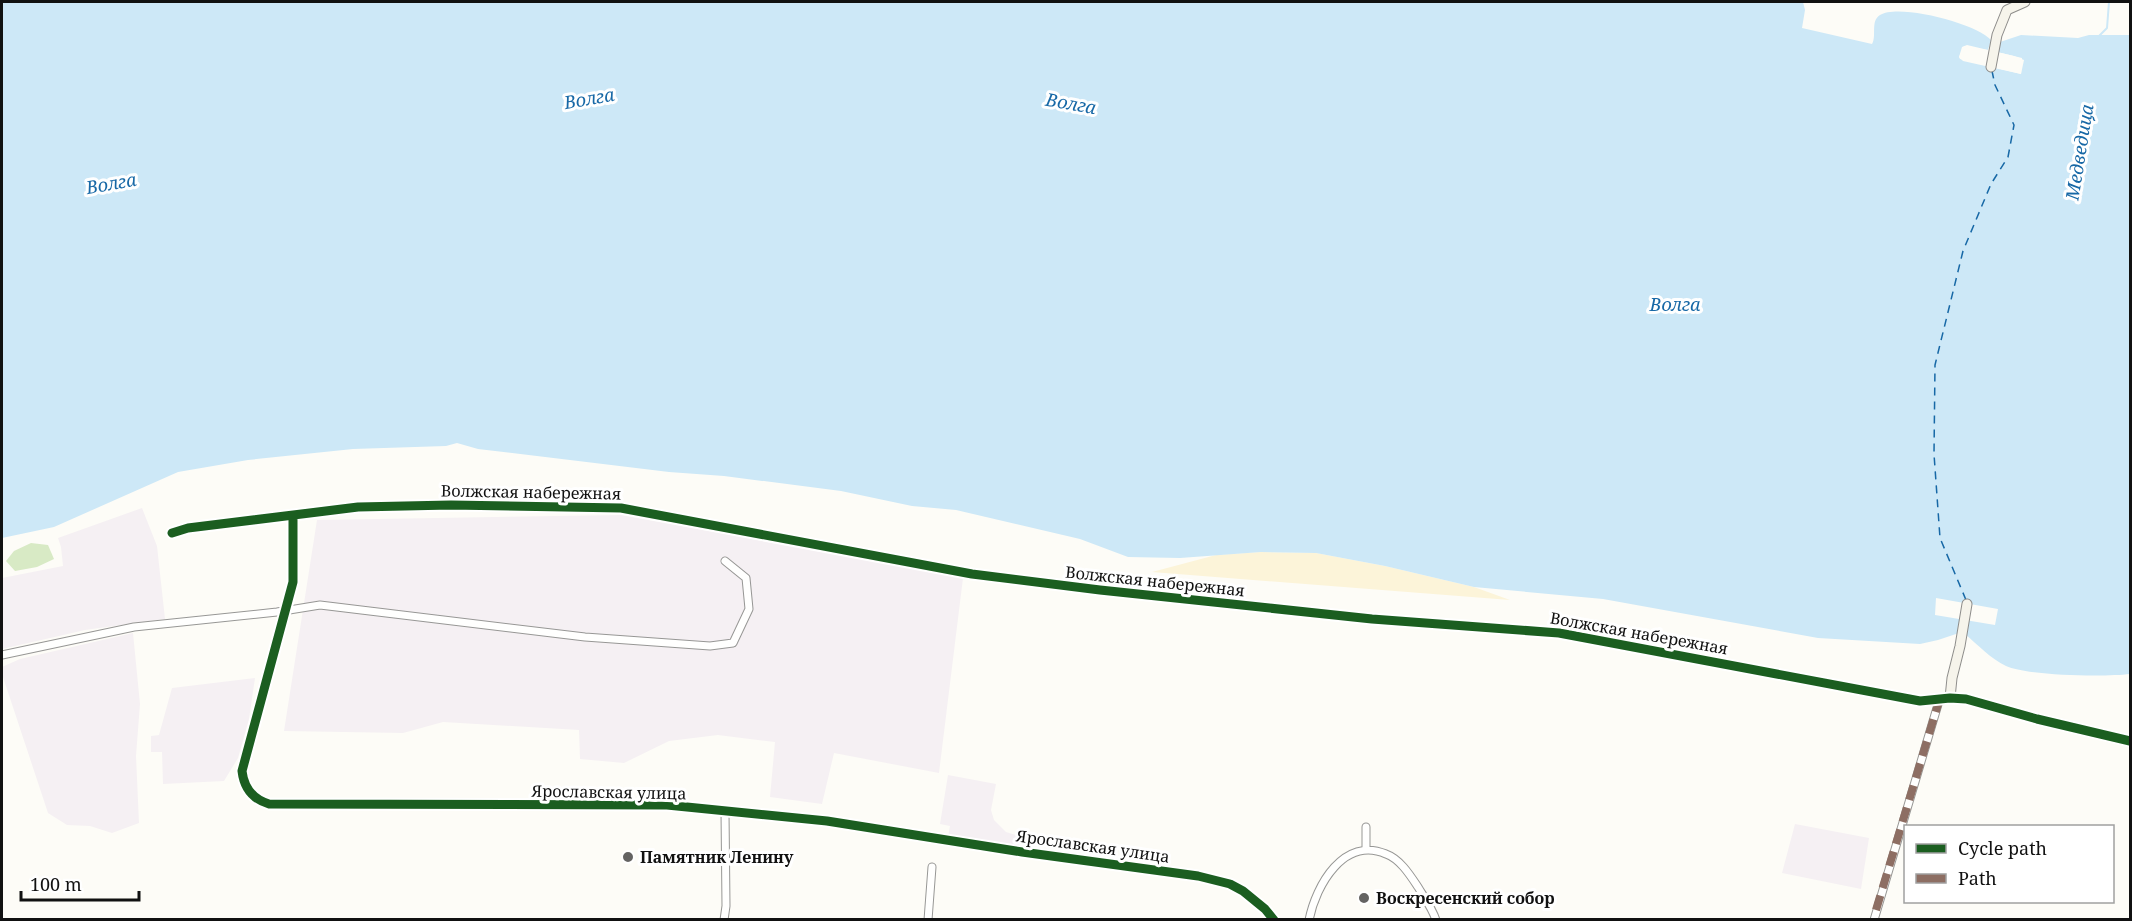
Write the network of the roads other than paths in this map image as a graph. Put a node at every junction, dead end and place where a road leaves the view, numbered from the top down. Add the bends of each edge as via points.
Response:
1 (2025, 2) edge
2 (1991, 67) dead end
3 (293, 516) junction
4 (172, 533) dead end
5 (724, 561) dead end
6 (1967, 603) dead end
7 (287, 610) junction
8 (2, 655) edge
9 (1950, 698) junction
10 (1939, 701) junction
11 (2130, 741) edge
12 (725, 812) junction
13 (1366, 827) dead end
14 (1366, 850) junction
15 (932, 867) dead end
16 (724, 920) edge
17 (928, 920) edge
18 (1274, 920) edge
19 (1309, 920) edge
20 (1436, 920) edge
21 (1874, 920) edge

1 - 2 street via 2007,10
3 - 4 street, Волжская набережная
3 - 7 street, Ярославская улица via 293,582
3 - 10 street, Волжская набережная via 358,507 621,508 972,574 1372,619 1559,633 1920,701
5 - 7 street via 746,578 749,609 732,643 710,646 585,637 320,605
6 - 9 street
7 - 8 street via 134,627
7 - 12 street, Ярославская улица via 242,771 246,789 262,802 667,805
9 - 10 street, Волжская набережная
9 - 11 street, Волжская набережная
10 - 21 street
12 - 16 street
12 - 18 street, Ярославская улица via 826,821 1191,874 1243,891
13 - 14 street
14 - 19 street via 1334,867 1319,889
14 - 20 street via 1388,854 1399,863
15 - 17 street

